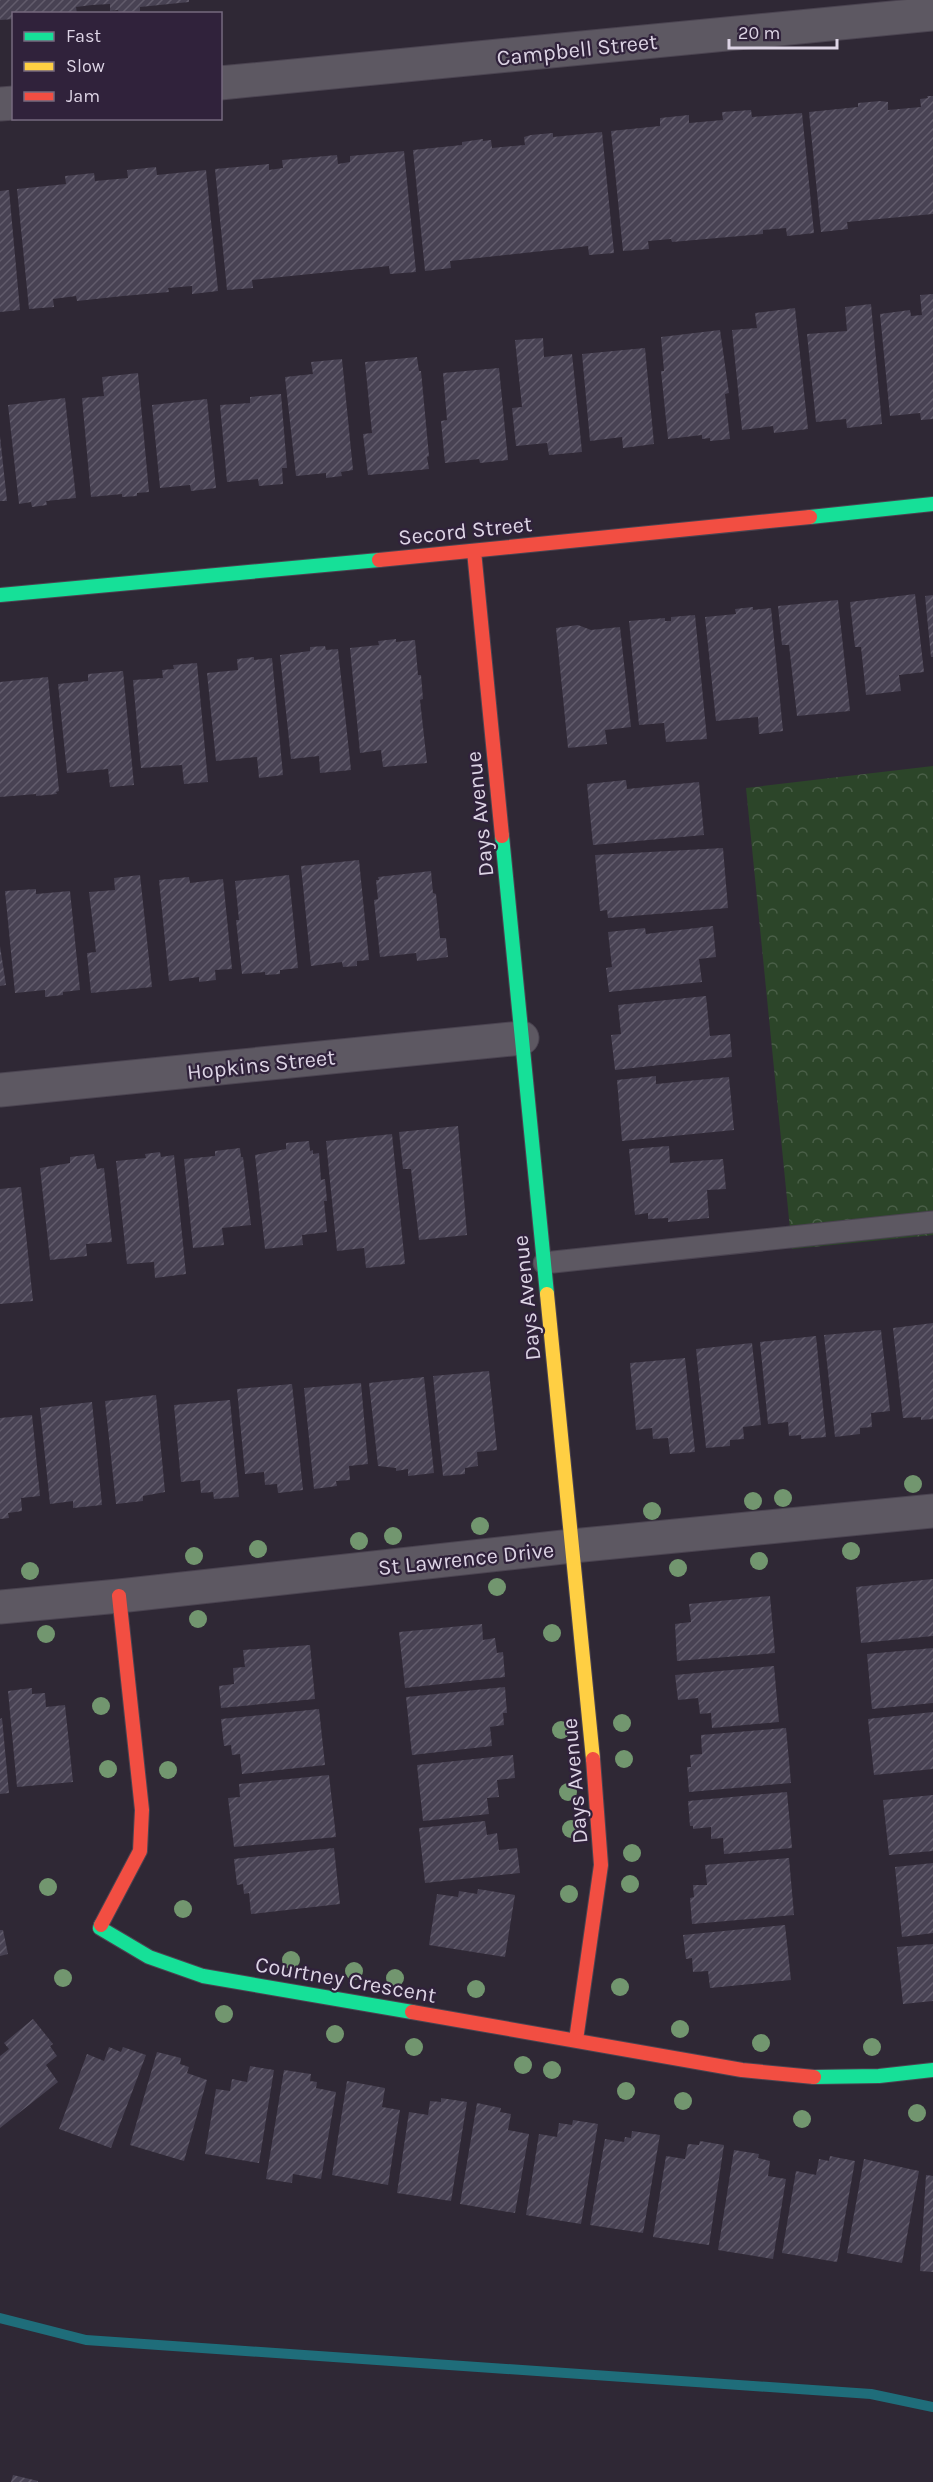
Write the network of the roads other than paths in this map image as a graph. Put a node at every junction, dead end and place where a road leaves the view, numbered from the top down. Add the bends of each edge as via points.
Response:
1 (933, 14) edge
2 (222, 83) edge
3 (933, 504) edge
4 (474, 551) junction
5 (0, 595) edge
6 (522, 1038) junction
7 (0, 1090) edge
8 (933, 1222) edge
9 (544, 1263) junction
10 (933, 1511) edge
11 (572, 1546) junction
12 (119, 1596) junction
13 (0, 1607) edge
14 (576, 2040) junction
15 (933, 2070) edge

1 - 2 street, Campbell Street
3 - 4 street, Secord Street
4 - 5 street, Secord Street
4 - 6 street, Days Avenue
6 - 7 street, Hopkins Street
6 - 9 street, Days Avenue
8 - 9 lane
9 - 11 street, Days Avenue
10 - 11 street, St Lawrence Drive
11 - 12 street, St Lawrence Drive
11 - 14 street, Days Avenue via 601,1866
12 - 13 street, St Lawrence Drive
12 - 14 street, Courtney Crescent via 142,1831 140,1851 100,1928 149,1957 203,1976
14 - 15 street, Courtney Crescent via 742,2070 811,2077

